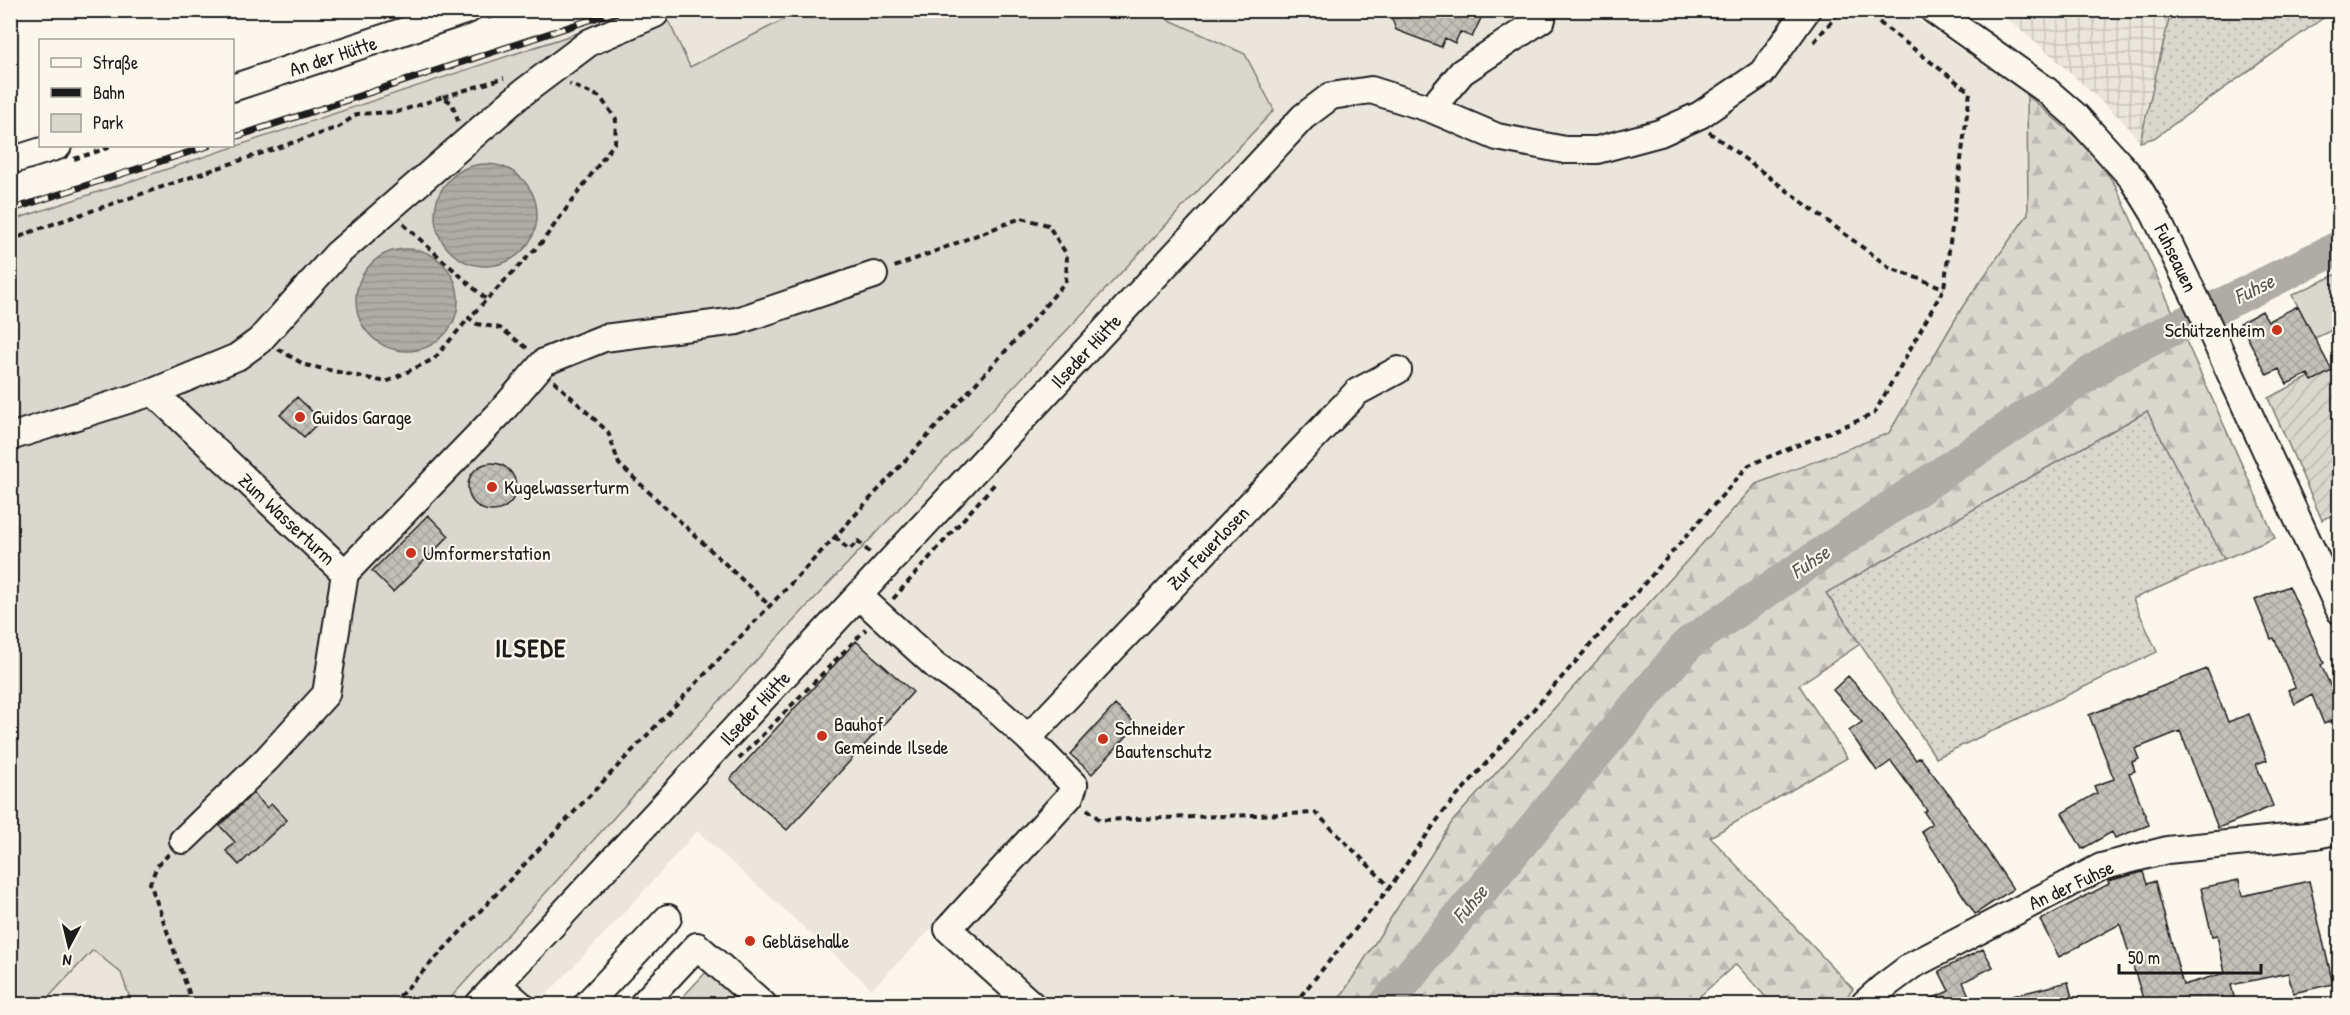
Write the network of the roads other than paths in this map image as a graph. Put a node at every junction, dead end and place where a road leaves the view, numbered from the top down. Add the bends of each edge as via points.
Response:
1 (468, 10) edge
2 (1807, 10) edge
3 (1933, 10) edge
4 (656, 14) dead end
5 (1542, 20) dead end
6 (234, 87) edge
7 (1431, 109) junction
8 (55, 147) edge
9 (10, 161) edge
10 (874, 274) road end
11 (1398, 370) dead end
12 (153, 392) junction
13 (10, 438) edge
14 (345, 573) junction
15 (859, 596) junction
16 (2340, 611) edge
17 (1028, 738) junction
18 (2340, 830) edge
19 (183, 840) road end
20 (668, 918) dead end
21 (498, 985) junction
22 (479, 1005) edge
23 (520, 1005) edge
24 (587, 1005) edge
25 (643, 1005) edge
26 (763, 1005) edge
27 (1031, 1005) edge
28 (1864, 1005) edge

1 - 6 street, An der Hütte
2 - 7 street, Ilseder Hütte via 1762,73 1707,129 1660,132 1597,150 1565,150 1497,137
3 - 16 street, Fuhseauen via 2046,90 2076,116 2133,178 2197,301
4 - 12 street via 590,42 521,94 337,254 261,339 237,357
5 - 7 street via 1462,72
7 - 15 street, Ilseder Hütte via 1371,90 1331,96 1303,117
8 - 9 street
10 - 14 street via 737,321 604,338 542,364 500,413
11 - 17 street, Zur Feuerlosen via 1358,392
12 - 13 street
12 - 14 street, Zum Wasserturm
14 - 19 street, Zum Wasserturm via 326,694 267,759
15 - 17 street via 936,666 986,700
15 - 21 street, Ilseder Hütte
17 - 27 street via 1074,785 1070,796 948,929
18 - 28 street, An der Fuhse via 2167,850 2101,867 1911,966
20 - 24 street
21 - 22 street, Ilseder Hütte
21 - 23 street
25 - 26 street via 698,946

